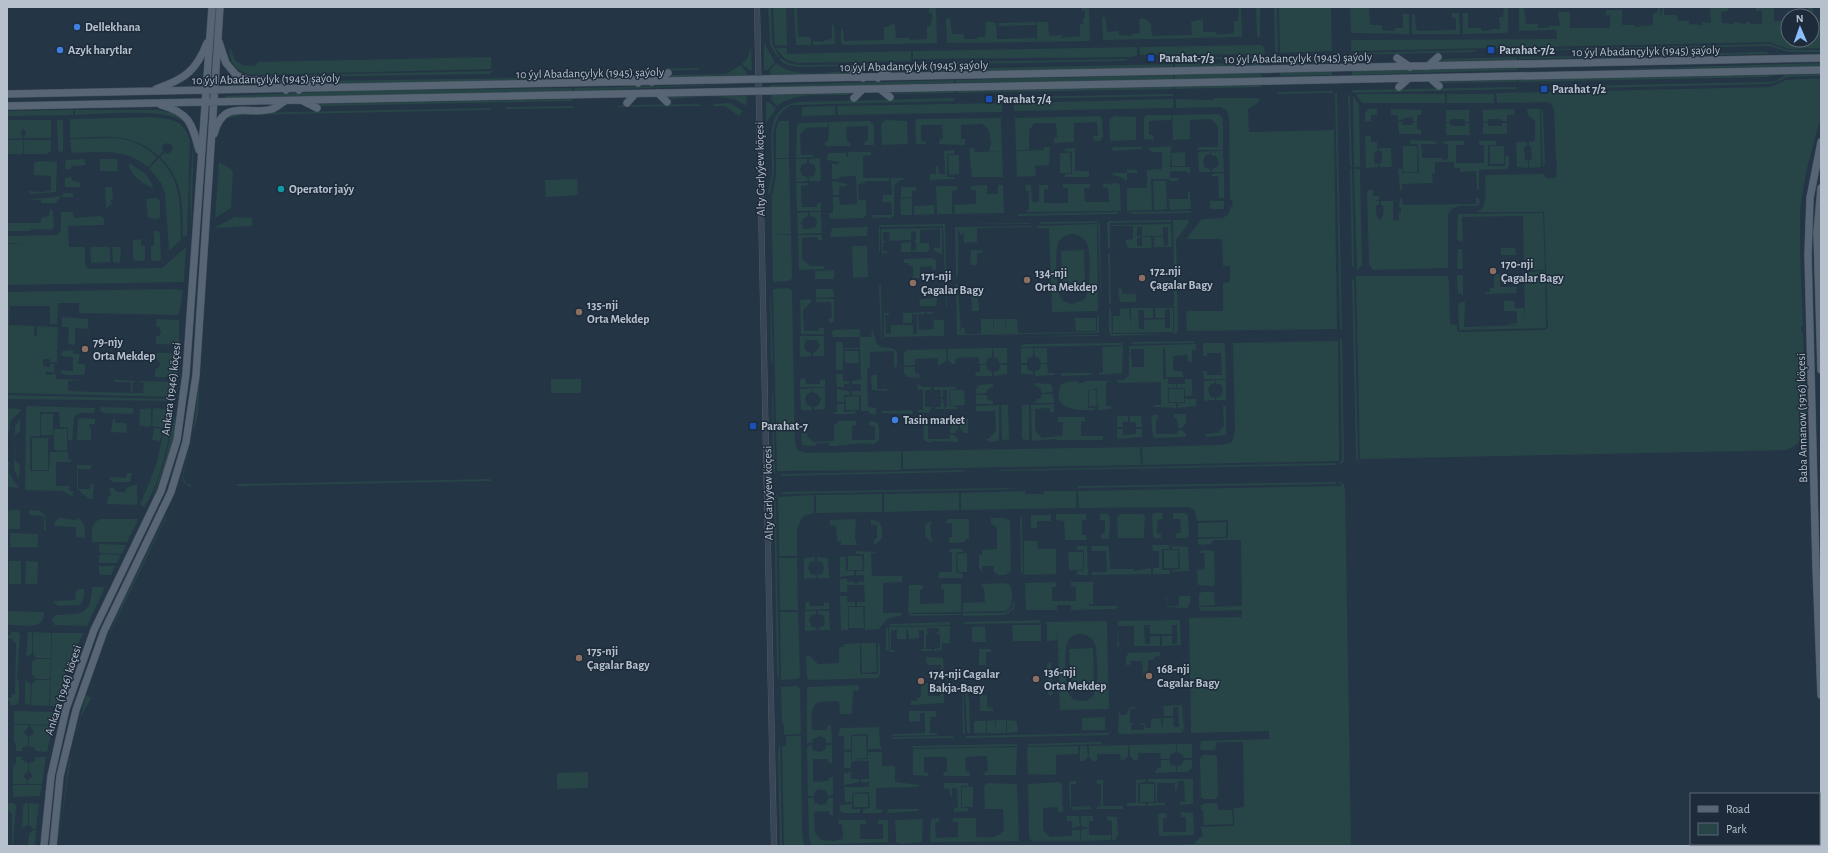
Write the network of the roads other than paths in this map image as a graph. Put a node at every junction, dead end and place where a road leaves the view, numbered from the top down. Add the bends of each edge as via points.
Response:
1 (212, 7) edge
2 (220, 7) edge
3 (757, 7) edge
4 (214, 36) junction
5 (1438, 57) dead end
6 (1397, 58) dead end
7 (1821, 58) edge
8 (1566, 64) junction
9 (1428, 66) junction
10 (1410, 67) junction
11 (890, 68) dead end
12 (851, 69) dead end
13 (1821, 70) edge
14 (668, 73) dead end
15 (624, 74) dead end
16 (1566, 75) junction
17 (863, 78) junction
18 (878, 78) junction
19 (1430, 78) junction
20 (316, 79) dead end
21 (1408, 79) junction
22 (758, 80) junction
23 (652, 82) junction
24 (638, 83) junction
25 (1439, 86) dead end
26 (1399, 87) dead end
27 (880, 89) junction
28 (286, 90) junction
29 (299, 90) junction
30 (862, 90) junction
31 (150, 91) junction
32 (205, 91) junction
33 (214, 91) junction
34 (758, 92) junction
35 (7, 94) edge
36 (635, 94) junction
37 (658, 94) junction
38 (890, 97) dead end
39 (854, 98) dead end
40 (301, 100) junction
41 (285, 101) junction
42 (205, 102) junction
43 (213, 102) junction
44 (667, 102) dead end
45 (153, 103) junction
46 (628, 103) dead end
47 (7, 106) edge
48 (317, 108) dead end
49 (1821, 142) edge
50 (211, 154) junction
51 (201, 155) junction
52 (1821, 188) edge
53 (1821, 370) edge
54 (1821, 695) edge
55 (44, 846) edge
56 (53, 846) edge
57 (774, 846) edge

1 - 4 main road, Ankara (1946) köçesi
2 - 4 main road, Ankara (1946) köçesi
3 - 22 street, Alty Garlyýew köçesi
4 - 28 main road via 226,63 236,75 247,80 273,80
4 - 31 main road via 194,69 175,82
4 - 32 main road, Ankara (1946) köçesi
4 - 33 main road, Ankara (1946) köçesi
5 - 9 main road
6 - 10 main road
7 - 8 main road, 10 ýyl Abadançylyk (1945) şaýoly
8 - 9 main road, 10 ýyl Abadançylyk (1945) şaýoly
8 - 16 main road
9 - 10 main road, 10 ýyl Abadançylyk (1945) şaýoly
10 - 18 main road, 10 ýyl Abadançylyk (1945) şaýoly
11 - 18 main road
12 - 17 main road
13 - 16 main road, 10 ýyl Abadançylyk (1945) şaýoly
14 - 23 main road
15 - 24 main road
16 - 19 main road, 10 ýyl Abadançylyk (1945) şaýoly
17 - 18 main road, 10 ýyl Abadançylyk (1945) şaýoly
17 - 22 main road, 10 ýyl Abadançylyk (1945) şaýoly
19 - 21 main road, 10 ýyl Abadançylyk (1945) şaýoly
19 - 25 main road
20 - 29 main road
21 - 26 main road
21 - 27 main road, 10 ýyl Abadançylyk (1945) şaýoly
22 - 23 main road, 10 ýyl Abadançylyk (1945) şaýoly
22 - 34 street, Alty Garlyýew köçesi
23 - 24 main road, 10 ýyl Abadançylyk (1945) şaýoly
24 - 29 main road, 10 ýyl Abadançylyk (1945) şaýoly
27 - 30 main road, 10 ýyl Abadançylyk (1945) şaýoly
27 - 38 main road
28 - 29 main road, 10 ýyl Abadançylyk (1945) şaýoly
28 - 33 main road, 10 ýyl Abadançylyk (1945) şaýoly
30 - 34 main road, 10 ýyl Abadançylyk (1945) şaýoly
30 - 39 main road
31 - 32 main road, 10 ýyl Abadançylyk (1945) şaýoly
31 - 35 main road, 10 ýyl Abadançylyk (1945) şaýoly
32 - 33 main road, 10 ýyl Abadançylyk (1945) şaýoly
32 - 42 main road, Ankara (1946) köçesi
33 - 43 main road, Ankara (1946) köçesi
34 - 37 main road, 10 ýyl Abadançylyk (1945) şaýoly
34 - 57 street, Alty Garlyýew köçesi
36 - 37 main road, 10 ýyl Abadançylyk (1945) şaýoly
36 - 40 main road, 10 ýyl Abadançylyk (1945) şaýoly
36 - 46 main road
37 - 44 main road
40 - 41 main road, 10 ýyl Abadançylyk (1945) şaýoly
40 - 48 main road
41 - 43 main road, 10 ýyl Abadançylyk (1945) şaýoly
41 - 50 main road via 272,109 238,110 226,114 216,127
42 - 43 main road, 10 ýyl Abadançylyk (1945) şaýoly
42 - 45 main road, 10 ýyl Abadançylyk (1945) şaýoly
42 - 51 main road, Ankara (1946) köçesi
43 - 50 main road, Ankara (1946) köçesi
45 - 47 main road, 10 ýyl Abadançylyk (1945) şaýoly
45 - 51 main road via 175,110 190,121
49 - 54 main road, Baba Annanow (1916) köçesi via 1810,198 1808,232
50 - 56 main road, Ankara (1946) köçesi via 196,375 186,442 171,492 104,632 76,710 60,776
51 - 55 main road, Ankara (1946) köçesi via 186,374 177,440 161,491 94,630 66,709 51,776
52 - 53 main road, Baba Annanow (1916) köçesi via 1817,232

